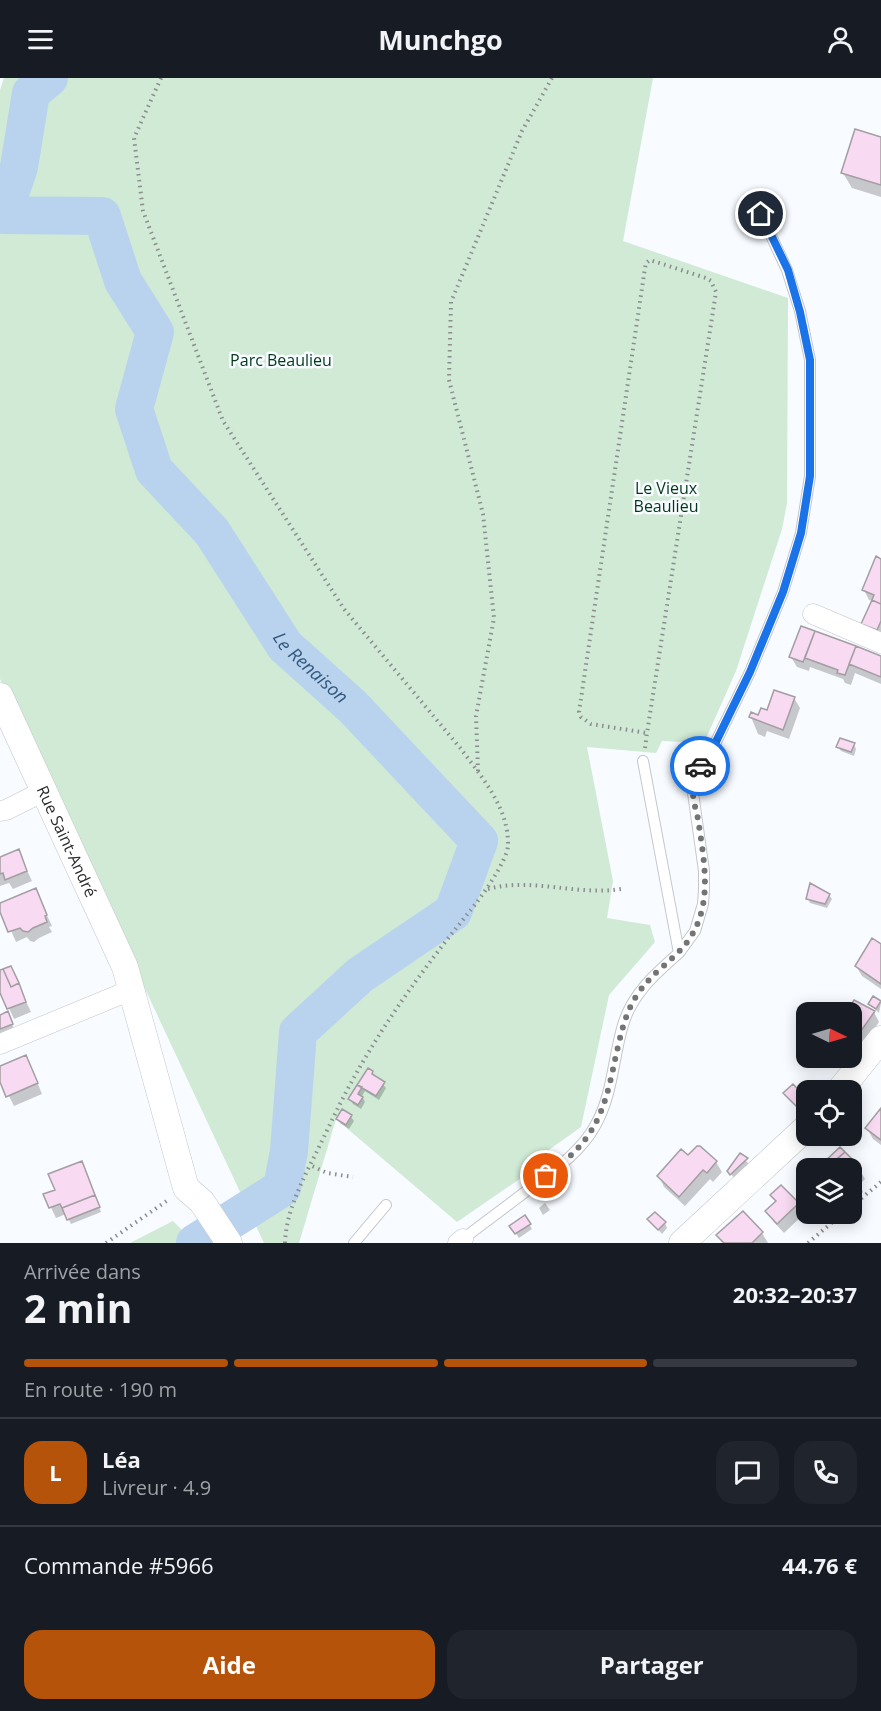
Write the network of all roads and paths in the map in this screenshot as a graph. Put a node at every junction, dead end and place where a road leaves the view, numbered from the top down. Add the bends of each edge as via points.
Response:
1 (161, 78) edge
2 (552, 78) edge
3 (760, 195) dead end
4 (813, 614) dead end
5 (881, 643) edge
6 (0, 696) edge
7 (0, 721) edge
8 (647, 733) junction
9 (643, 760) joint
10 (478, 771) junction
11 (39, 793) junction
12 (0, 811) edge
13 (487, 889) junction
14 (621, 889) dead end
15 (679, 954) junction
16 (131, 990) junction
17 (881, 1039) edge
18 (0, 1044) edge
19 (848, 1080) edge
20 (796, 1137) edge
21 (310, 1165) junction
22 (352, 1177) dead end
23 (881, 1182) edge
24 (194, 1195) junction
25 (862, 1198) edge
26 (386, 1205) dead end
27 (830, 1224) edge
28 (461, 1241) edge
29 (106, 1243) edge
30 (229, 1243) edge
31 (285, 1243) edge
32 (354, 1243) edge
33 (682, 1243) edge
34 (808, 1243) edge

1 - 10 path via 134,138 143,211 223,421 344,609
2 - 10 path via 522,131 451,302 449,380 483,514 494,618 476,716
3 - 15 lane via 761,214 788,270 810,360 810,476 801,533 783,592 750,672 696,778 693,793 704,871 703,904 695,931
4 - 5 street
6 - 11 street, Rue Saint-André
7 - 11 street, Rue Saint-André
8 - 8 path via 591,724 579,712 645,268 650,260 706,278 716,292
8 - 9 path
9 - 15 lane
10 - 13 path via 505,817 508,848
11 - 12 street
11 - 16 street, Rue Saint-André via 115,967
13 - 14 path via 504,884 603,892
13 - 21 path via 398,1006 351,1082
15 - 28 lane via 646,983 629,1010 608,1096 586,1140 562,1164
16 - 18 street
16 - 24 street, Rue Saint-André
17 - 19 street
20 - 33 street
21 - 22 path via 327,1173
21 - 31 path via 296,1194
23 - 25 path
24 - 29 path
24 - 30 street, Rue Saint-André
26 - 32 lane
27 - 34 path

